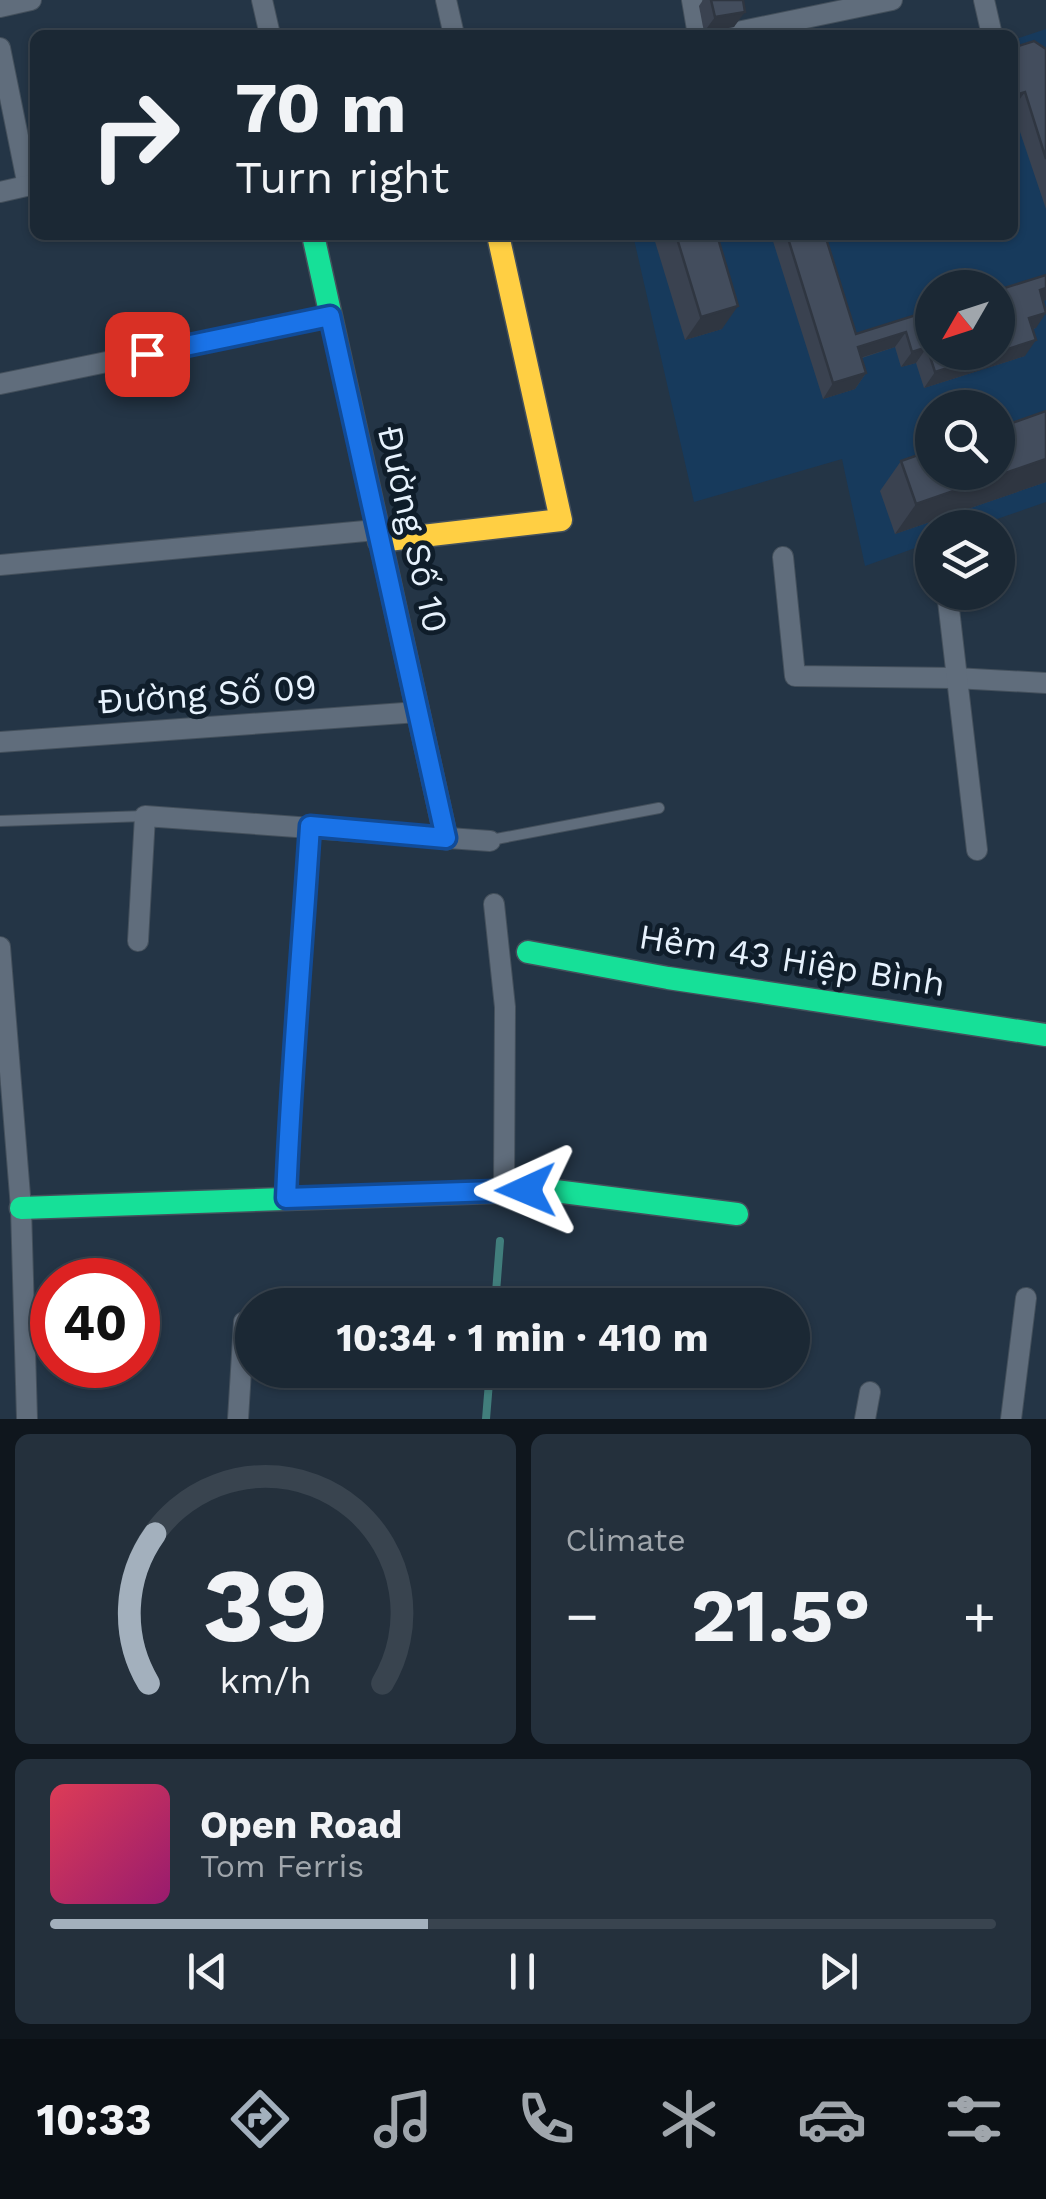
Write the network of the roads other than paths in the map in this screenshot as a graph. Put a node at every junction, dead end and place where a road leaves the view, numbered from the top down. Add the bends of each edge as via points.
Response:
1 (31, 0) edge
2 (262, 0) edge
3 (446, 0) edge
4 (692, 0) edge
5 (892, 0) edge
6 (984, 0) edge
7 (867, 2) edge
8 (0, 7) edge
9 (269, 30) edge
10 (453, 30) edge
11 (697, 30) edge
12 (744, 30) edge
13 (991, 30) edge
14 (0, 48) edge
15 (30, 176) edge
16 (30, 185) edge
17 (0, 192) edge
18 (314, 240) edge
19 (499, 240) edge
20 (330, 316) junction
21 (0, 384) edge
22 (378, 536) junction
23 (783, 556) dead end
24 (0, 565) edge
25 (949, 610) edge
26 (955, 678) junction
27 (1046, 683) edge
28 (418, 712) junction
29 (0, 742) edge
30 (659, 808) dead end
31 (144, 816) junction
32 (0, 821) edge
33 (310, 826) junction
34 (446, 838) junction
35 (490, 841) joint
36 (977, 850) dead end
37 (494, 904) dead end
38 (138, 941) dead end
39 (0, 947) edge
40 (528, 952) dead end
41 (1046, 1035) edge
42 (6, 1082) edge
43 (504, 1190) junction
44 (286, 1198) junction
45 (21, 1208) junction
46 (736, 1214) dead end
47 (1026, 1298) dead end
48 (25, 1344) junction
49 (30, 1344) edge
50 (240, 1388) edge
51 (870, 1392) dead end
52 (27, 1419) edge
53 (238, 1419) edge
54 (865, 1419) edge
55 (1012, 1419) edge

1 - 8 street
2 - 9 street
3 - 10 street
4 - 11 street
5 - 7 street
6 - 13 street
7 - 12 street
14 - 15 street
16 - 17 street
18 - 20 street, Đường Số 10
19 - 22 street via 562,520
20 - 21 street
20 - 22 street, Đường Số 10
22 - 24 street
22 - 28 street, Đường Số 10
23 - 26 street via 795,676
25 - 26 street
26 - 27 street
26 - 36 street
28 - 29 street, Đường Số 09
28 - 34 street, Đường Số 10
30 - 35 lane
31 - 32 lane
31 - 33 street
31 - 38 street
33 - 34 street
33 - 44 street
34 - 35 street
37 - 43 street via 505,1007
39 - 42 street
40 - 41 street, Hẻm 43 Hiệp Bình
42 - 45 street
43 - 44 street
43 - 46 street
44 - 45 street
45 - 48 street
47 - 55 street
48 - 49 lane
48 - 52 street
50 - 53 street
51 - 54 street

